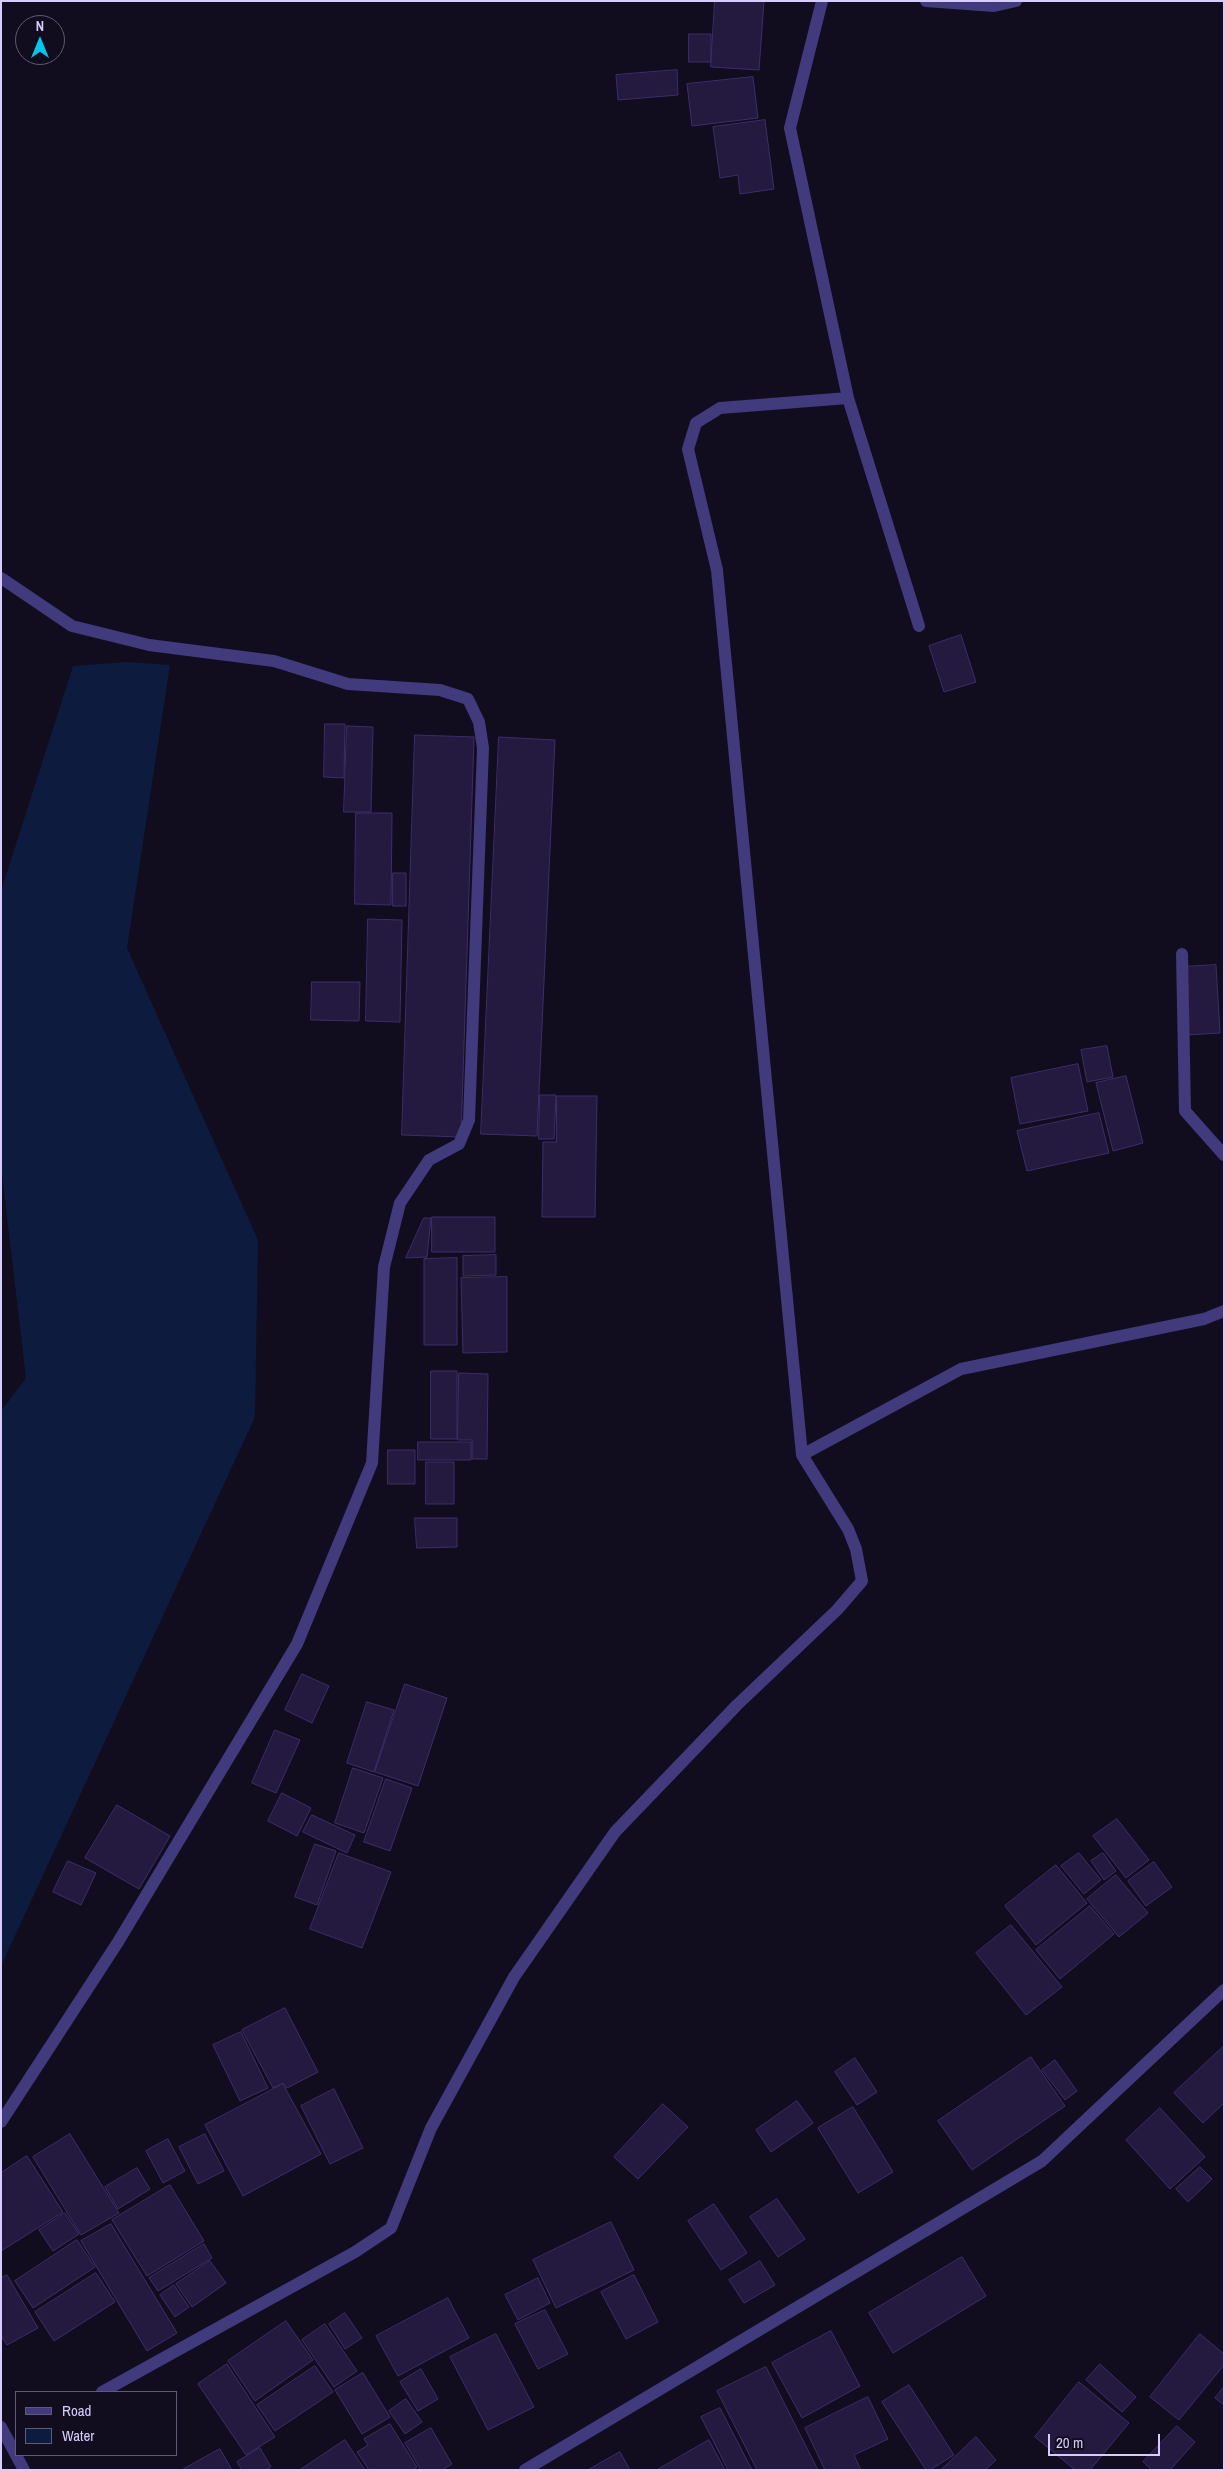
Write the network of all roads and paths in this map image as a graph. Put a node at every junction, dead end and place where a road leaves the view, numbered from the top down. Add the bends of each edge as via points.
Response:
1 (822, 1) edge
2 (926, 1) edge
3 (1016, 1) edge
4 (848, 398) junction
5 (1, 578) edge
6 (919, 626) dead end
7 (1182, 954) dead end
8 (1224, 1154) edge
9 (1224, 1311) edge
10 (802, 1455) junction
11 (1224, 1990) edge
12 (1, 2122) edge
13 (104, 2391) edge
14 (1, 2427) edge
15 (13, 2442) edge
16 (18, 2456) edge
17 (24, 2470) edge
18 (525, 2470) edge

1 - 4 street via 790,128
2 - 3 street via 994,6
4 - 6 street
4 - 10 street via 720,408 696,423 688,449 717,570
5 - 12 street via 72,626 149,645 274,661 348,684 440,690 468,699 479,722 483,748 469,1120 458,1144 429,1160 400,1203 384,1267 372,1463 297,1644 118,1942
7 - 8 street via 1185,1111
9 - 10 street via 1204,1319 961,1369
10 - 13 street via 848,1529 856,1549 862,1581 837,1610 737,1705 615,1832 514,1977 431,2128 391,2228 355,2252
11 - 18 street via 1042,2161
14 - 15 street
16 - 17 street

